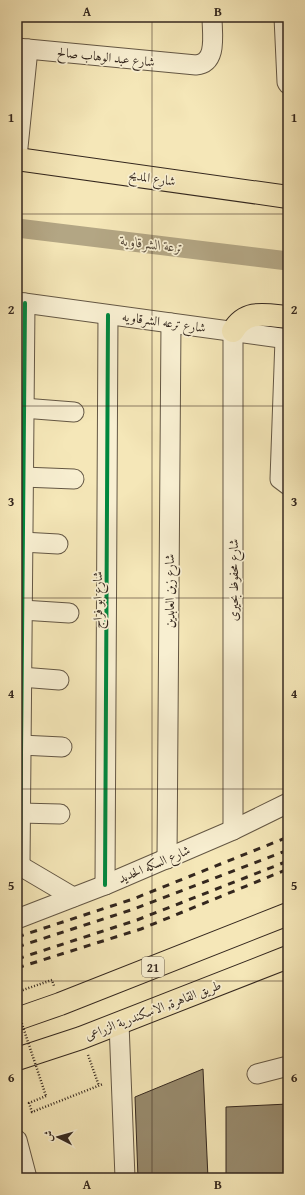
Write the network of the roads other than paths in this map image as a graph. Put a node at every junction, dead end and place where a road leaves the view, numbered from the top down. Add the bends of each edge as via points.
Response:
1 (212, 17) edge
2 (284, 17) edge
3 (22, 48) edge
4 (287, 83) edge
5 (17, 158) edge
6 (288, 197) edge
7 (21, 303) edge
8 (108, 315) junction
9 (288, 317) edge
10 (171, 323) junction
11 (233, 331) junction
12 (286, 339) edge
13 (23, 408) junction
14 (74, 412) dead end
15 (23, 476) junction
16 (74, 478) dead end
17 (288, 485) edge
18 (22, 542) junction
19 (58, 544) dead end
20 (22, 610) junction
21 (69, 613) dead end
22 (21, 677) junction
23 (59, 680) dead end
24 (21, 745) junction
25 (62, 746) dead end
26 (288, 803) edge
27 (20, 813) junction
28 (60, 814) dead end
29 (233, 830) junction
30 (166, 859) junction
31 (19, 865) edge
32 (105, 885) junction
33 (73, 897) junction
34 (288, 914) edge
35 (17, 919) edge
36 (288, 957) edge
37 (17, 1019) edge
38 (119, 1023) junction
39 (17, 1059) edge
40 (288, 1066) edge
41 (257, 1074) dead end
42 (17, 1140) edge
43 (27, 1178) edge
44 (125, 1178) edge

1 - 3 street, شارع عبد الوهاب صالح via 212,51 210,57 201,65
2 - 4 street
3 - 5 street
5 - 6 main road, شارع المديح
7 - 8 street, شارع ترعه الشرقاويه
7 - 13 street
8 - 10 street, شارع ترعه الشرقاويه
8 - 32 street, شارع ابو فراج
9 - 11 main road via 253,315 240,322
10 - 11 street, شارع ترعه الشرقاويه
10 - 30 street, شارع زين العابدين
11 - 12 street, شارع ترعه الشرقاويه
11 - 29 street, شارع محفوظ بحيرى
12 - 17 street via 280,478
13 - 14 street
13 - 15 street
15 - 16 street
15 - 18 street
18 - 19 street
18 - 20 street
20 - 21 street
20 - 22 street
22 - 23 street
22 - 24 street
24 - 25 street
24 - 27 street
26 - 29 street, شارع السكه الحديد
27 - 28 street
27 - 31 street
29 - 30 street, شارع السكه الحديد
30 - 32 street, شارع السكه الحديد
31 - 33 street
32 - 33 street, شارع السكه الحديد
33 - 35 street, شارع السكه الحديد
34 - 37 main road, 21
36 - 38 main road, طريق القاهرة, الاسكندرية الزراعى
38 - 39 main road, طريق القاهرة, الاسكندرية الزراعى
38 - 44 street
40 - 41 street
42 - 43 street

